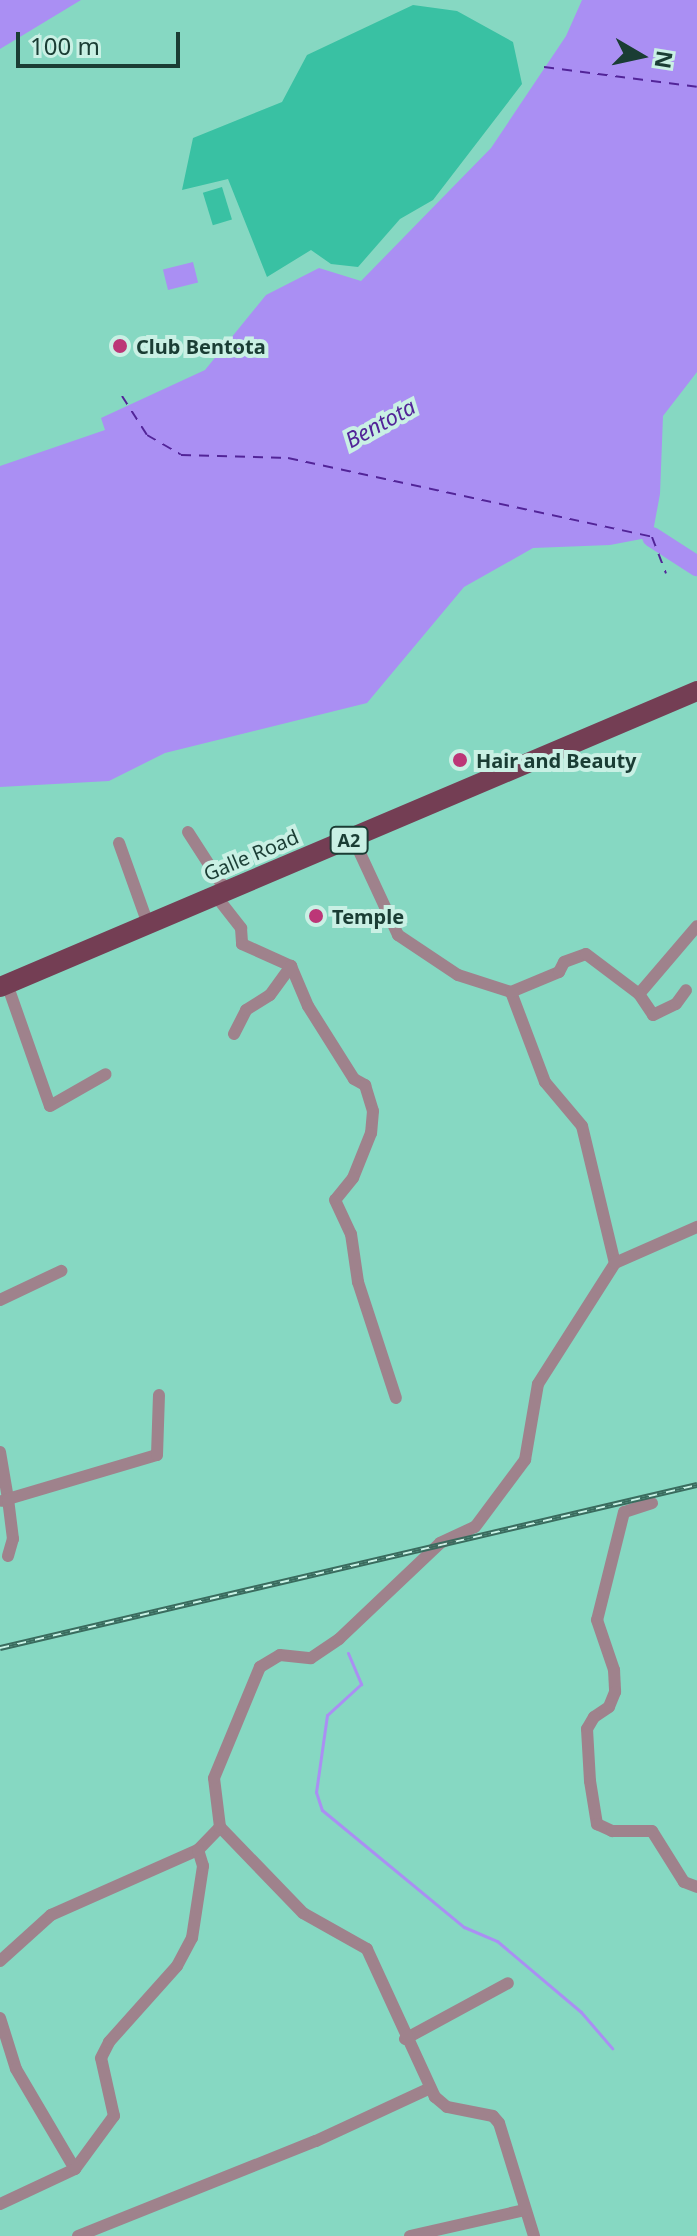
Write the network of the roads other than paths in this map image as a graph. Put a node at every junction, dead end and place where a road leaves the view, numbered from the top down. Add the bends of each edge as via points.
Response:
1 (697, 691) edge
2 (188, 832) dead end
3 (353, 838) junction
4 (119, 843) dead end
5 (221, 894) junction
6 (148, 924) junction
7 (697, 926) edge
8 (291, 966) junction
9 (3, 986) edge
10 (686, 990) dead end
11 (511, 992) junction
12 (639, 994) junction
13 (234, 1034) dead end
14 (106, 1074) dead end
15 (697, 1227) edge
16 (615, 1263) junction
17 (61, 1271) dead end
18 (0, 1300) edge
19 (159, 1395) dead end
20 (396, 1398) dead end
21 (0, 1452) edge
22 (4, 1500) edge
23 (652, 1503) dead end
24 (8, 1556) dead end
25 (220, 1827) junction
26 (198, 1850) junction
27 (697, 1887) edge
28 (2, 1953) edge
29 (508, 1983) dead end
30 (0, 2018) edge
31 (405, 2039) junction
32 (430, 2088) junction
33 (75, 2169) junction
34 (0, 2204) edge
35 (524, 2210) junction
36 (78, 2236) edge
37 (410, 2236) edge
38 (534, 2236) edge

1 - 3 highway, Galle Road / A2
2 - 5 street
3 - 5 highway, Galle Road / A2
3 - 11 street via 398,935 458,975
4 - 6 street
5 - 6 highway, Galle Road / A2
5 - 8 street via 241,928 242,944
6 - 9 highway, Galle Road / A2
7 - 12 street
8 - 13 street via 270,995 246,1010
8 - 20 street via 308,1006 354,1079 365,1085 373,1111 362,1159 335,1200 351,1234 358,1282
9 - 14 street via 50,1106
10 - 12 street via 676,1004 653,1015
11 - 12 street via 586,954
11 - 16 street via 545,1082 582,1126
15 - 16 street
16 - 25 street via 538,1384 525,1460 475,1527 440,1543 339,1639 311,1658 280,1655 260,1667 214,1778
17 - 18 street
19 - 22 street via 157,1455
21 - 22 street
22 - 24 street via 13,1526
23 - 27 street via 624,1512 597,1620 614,1670 615,1692 609,1707 587,1729 590,1781 597,1824 612,1831 652,1831 684,1882
25 - 26 street
25 - 31 street via 303,1913 367,1949
26 - 28 street via 51,1915
26 - 33 street via 203,1866 192,1938 177,1966 109,2042 101,2058 102,2079 114,2116
29 - 31 street
30 - 33 street via 16,2069
31 - 32 street
32 - 35 street via 447,2107 493,2116 499,2123
32 - 36 street via 316,2141
33 - 34 street
35 - 37 street
35 - 38 street

